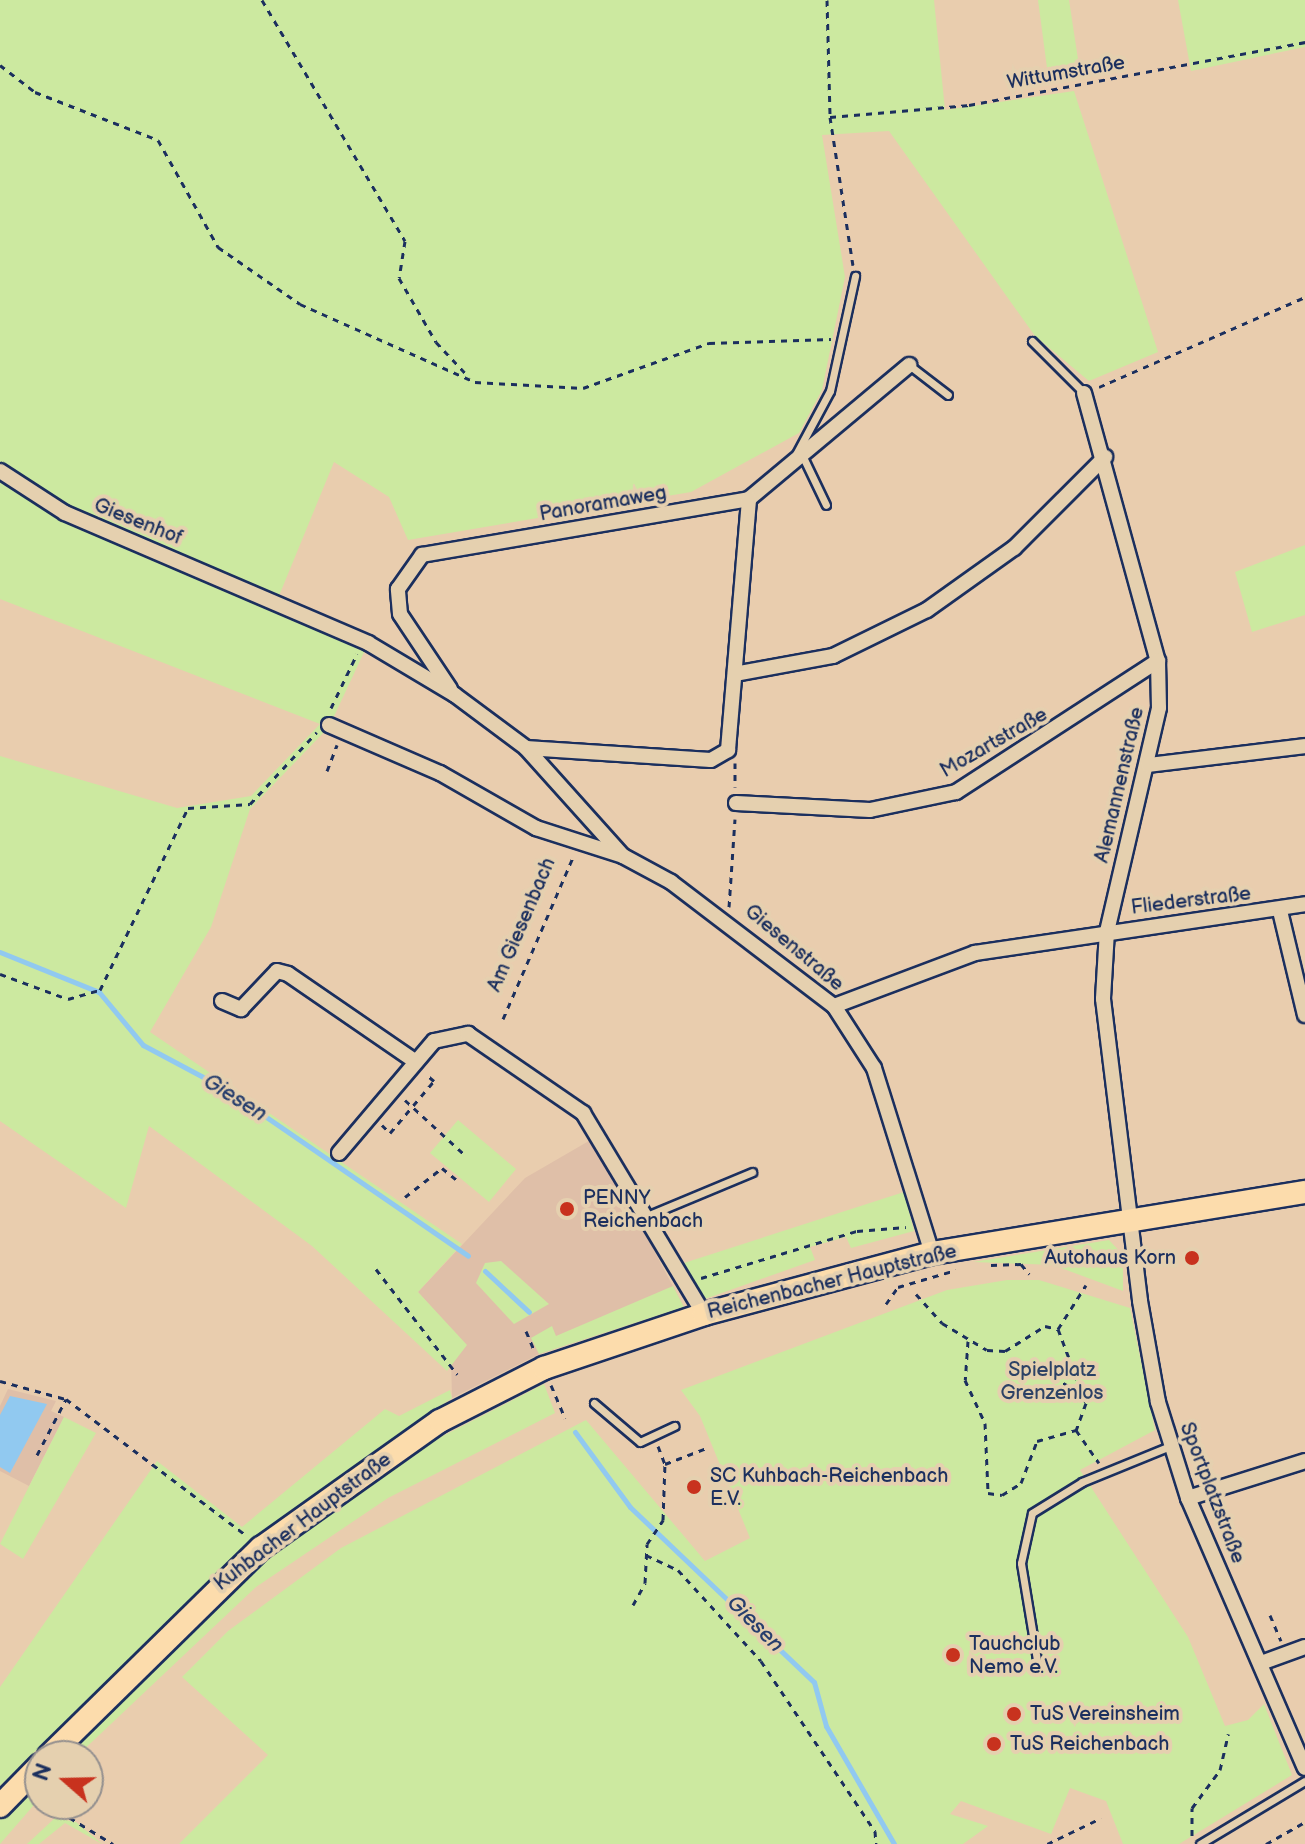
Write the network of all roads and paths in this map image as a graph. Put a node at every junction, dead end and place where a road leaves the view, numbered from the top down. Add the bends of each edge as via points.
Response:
1 (262, 0) edge
2 (827, 0) edge
3 (1305, 42) edge
4 (0, 65) edge
5 (830, 117) junction
6 (855, 276) joint
7 (1305, 297) edge
8 (843, 339) junction
9 (1032, 341) dead end
10 (909, 365) joint
11 (475, 382) junction
12 (1084, 393) junction
13 (948, 395) dead end
14 (1105, 457) junction
15 (798, 460) junction
16 (0, 471) edge
17 (749, 499) junction
18 (826, 505) dead end
19 (267, 596) joint
20 (363, 641) junction
21 (1158, 661) junction
22 (740, 673) junction
23 (455, 695) junction
24 (336, 728) joint
25 (1305, 746) edge
26 (526, 748) junction
27 (728, 750) junction
28 (1148, 765) junction
29 (327, 771) dead end
30 (736, 803) junction
31 (578, 847) junction
32 (623, 856) junction
33 (1305, 904) edge
34 (1280, 911) junction
35 (728, 919) junction
36 (1107, 931) junction
37 (0, 974) edge
38 (222, 1001) dead end
39 (834, 1006) junction
40 (1305, 1015) edge
41 (503, 1019) dead end
42 (415, 1063) junction
43 (392, 1090) junction
44 (413, 1106) junction
45 (371, 1115) junction
46 (339, 1153) dead end
47 (464, 1154) dead end
48 (752, 1172) dead end
49 (459, 1182) dead end
50 (1305, 1192) edge
51 (405, 1197) dead end
52 (647, 1216) junction
53 (1129, 1219) junction
54 (924, 1226) junction
55 (932, 1253) junction
56 (981, 1266) dead end
57 (968, 1267) dead end
58 (376, 1269) dead end
59 (1029, 1274) dead end
60 (686, 1283) junction
61 (1086, 1285) dead end
62 (916, 1294) dead end
63 (886, 1304) dead end
64 (704, 1314) junction
65 (1058, 1329) junction
66 (969, 1341) junction
67 (457, 1374) dead end
68 (1053, 1377) dead end
69 (0, 1381) edge
70 (1084, 1395) junction
71 (66, 1399) junction
72 (594, 1403) dead end
73 (467, 1406) joint
74 (675, 1426) dead end
75 (1076, 1430) junction
76 (654, 1437) junction
77 (1170, 1446) junction
78 (709, 1447) dead end
79 (37, 1455) dead end
80 (1305, 1461) edge
81 (665, 1464) junction
82 (1108, 1472) junction
83 (1188, 1498) junction
84 (261, 1548) junction
85 (646, 1555) junction
86 (633, 1605) dead end
87 (1270, 1615) dead end
88 (1305, 1647) edge
89 (1286, 1654) junction
90 (1037, 1660) dead end
91 (1261, 1663) junction
92 (1228, 1734) dead end
93 (65, 1740) edge
94 (1305, 1768) edge
95 (24, 1781) edge
96 (1305, 1781) edge
97 (0, 1806) edge
98 (1101, 1818) dead end
99 (74, 1820) edge
100 (1305, 1822) edge
101 (113, 1844) edge
102 (876, 1844) edge
103 (1047, 1844) edge
104 (1197, 1844) edge
105 (1266, 1844) edge

1 - 11 path via 405,241 399,278 436,342
2 - 5 path
3 - 5 path, Wittumstraße via 969,105
4 - 11 path via 35,92 158,140 218,247 300,304
5 - 6 path
6 - 8 lane
7 - 12 path
8 - 11 path via 709,343 583,388
8 - 15 lane via 830,391
9 - 12 lane, Alemannenstraße
10 - 13 lane
10 - 15 street, Panoramaweg
12 - 14 street, Alemannenstraße
14 - 21 street, Alemannenstraße
14 - 22 street via 1014,548 927,610 833,656
15 - 17 street, Panoramaweg
15 - 18 lane
16 - 19 street, Giesenhof via 65,513
17 - 22 street
17 - 23 street, Panoramaweg via 422,555 398,589 400,614
19 - 20 street, Giesenstraße
20 - 23 street, Giesenstraße
20 - 37 path via 325,723 250,804 188,808 97,991 68,999
21 - 28 street, Alemannenstraße via 1159,708
21 - 30 street, Mozartstraße via 956,792 870,810
22 - 27 street
23 - 26 street, Giesenstraße
24 - 29 path
24 - 31 street, Giesenstraße
25 - 28 street
26 - 27 street via 711,760
26 - 32 street, Giesenstraße
27 - 30 path
28 - 36 street, Alemannenstraße
30 - 35 path
31 - 32 street, Giesenstraße
31 - 41 path, Am Giesenbach
32 - 35 street, Giesenstraße
33 - 34 street, Fliederstraße
34 - 36 street, Fliederstraße
34 - 40 street, Fliederstraße
35 - 39 street, Giesenstraße
36 - 39 street, Fliederstraße via 975,953
36 - 53 street, Alemannenstraße via 1103,999
38 - 42 street via 241,1009 277,971 288,974
39 - 54 street, Giesenstraße via 874,1068
42 - 43 street
42 - 44 path via 434,1081
42 - 52 street via 452,1033 503,1055 583,1113
43 - 44 path
43 - 45 street
44 - 45 path via 390,1133
44 - 47 path
45 - 46 street
48 - 52 lane
49 - 51 path via 442,1168
50 - 53 main road, Reichenbacher Hauptstraße
52 - 60 street
53 - 55 main road, Reichenbacher Hauptstraße
53 - 77 street, Sportplatzstraße
54 - 55 street, Giesenstraße
54 - 60 path via 857,1231
55 - 64 main road, Reichenbacher Hauptstraße
56 - 59 path via 1021,1264
57 - 63 path via 898,1287
58 - 67 path
60 - 64 street
61 - 65 path
62 - 66 path
64 - 73 main road, Reichenbacher Hauptstraße via 555,1363
65 - 66 path via 1045,1326 1005,1351
65 - 70 path
66 - 75 path via 965,1380 985,1423 988,1493 1002,1495 1021,1483 1037,1441
68 - 70 path
69 - 71 path
70 - 75 path
71 - 79 path
71 - 84 path via 140,1448
72 - 76 lane via 628,1438
73 - 84 main road, Kuhbacher Hauptstraße
74 - 76 lane
75 - 82 path
76 - 81 path
77 - 82 lane
77 - 83 street, Sportplatzstraße
78 - 81 path
80 - 83 street
81 - 85 path via 663,1520
82 - 90 lane via 1052,1498 1032,1513 1022,1535
83 - 91 street, Sportplatzstraße
84 - 93 main road, Kuhbacher Hauptstraße
85 - 86 path via 645,1583
85 - 102 path via 678,1570 761,1661 875,1831
87 - 89 path
88 - 89 street
89 - 91 street
91 - 94 street, Sportplatzstraße
92 - 104 path via 1220,1770 1192,1808
95 - 97 main road
96 - 104 lane
98 - 103 path
99 - 101 path
100 - 105 path

